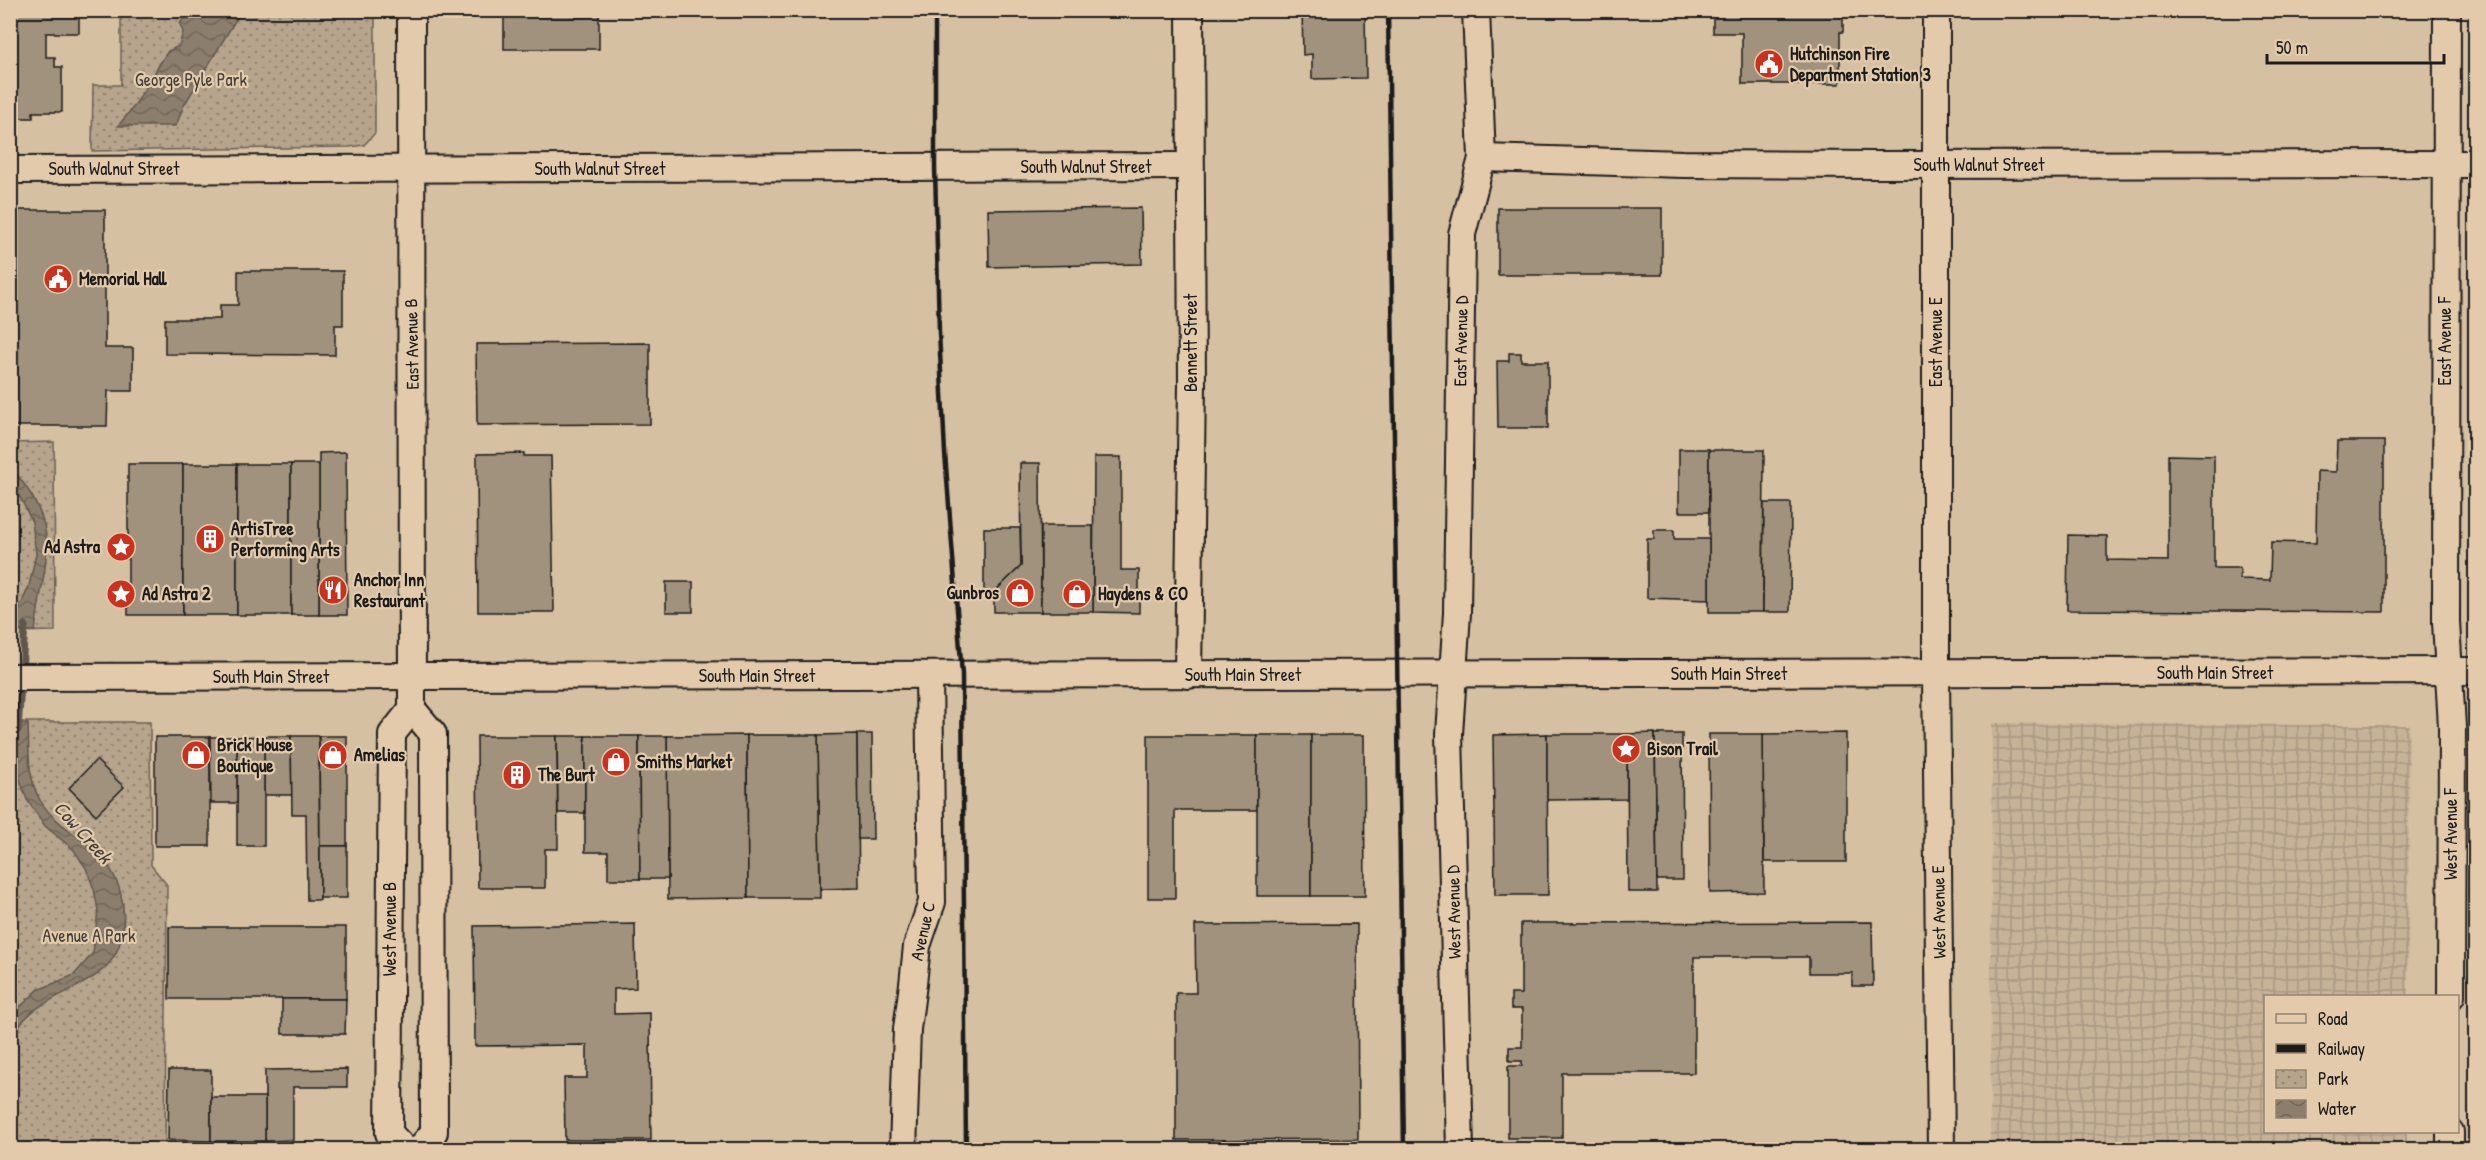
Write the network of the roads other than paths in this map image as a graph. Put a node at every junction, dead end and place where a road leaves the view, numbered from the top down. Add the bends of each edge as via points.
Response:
1 (411, 10) edge
2 (1190, 10) edge
3 (1476, 10) edge
4 (1936, 10) edge
5 (2447, 10) edge
6 (1482, 158) junction
7 (2445, 164) junction
8 (2475, 164) edge
9 (1190, 166) junction
10 (1936, 166) junction
11 (411, 168) junction
12 (10, 170) edge
13 (2449, 671) junction
14 (2475, 671) edge
15 (1936, 674) junction
16 (1188, 675) junction
17 (1453, 675) junction
18 (929, 676) junction
19 (10, 677) edge
20 (412, 677) junction
21 (412, 709) junction
22 (2451, 995) edge
23 (2450, 1133) edge
24 (405, 1149) edge
25 (419, 1149) edge
26 (903, 1149) edge
27 (1460, 1149) edge
28 (1941, 1149) edge
29 (2450, 1149) edge

1 - 11 street, East Avenue B
2 - 9 street, Bennett Street
3 - 6 street, East Avenue D
4 - 10 street, East Avenue E
5 - 7 street, East Avenue F
6 - 10 street, South Walnut Street
6 - 17 street, East Avenue D via 1462,234
7 - 8 street, South Walnut Street
7 - 10 street, South Walnut Street
7 - 13 street, East Avenue F
9 - 11 street, South Walnut Street
9 - 16 street, Bennett Street
10 - 15 street, East Avenue E
11 - 12 street, South Walnut Street
11 - 20 street, East Avenue B
13 - 14 street, South Main Street
13 - 15 street, South Main Street
13 - 22 street, West Avenue F
15 - 17 street, South Main Street
15 - 28 street, West Avenue E
16 - 17 street, South Main Street
16 - 18 street, South Main Street
17 - 27 street, West Avenue D via 1449,734
18 - 20 street, South Main Street
18 - 26 street, Avenue C via 932,902 917,946 912,984
19 - 20 street, South Main Street
20 - 21 street
21 - 24 street, West Avenue B via 392,734 389,1133
21 - 25 street via 433,734 434,1132
23 - 29 street

